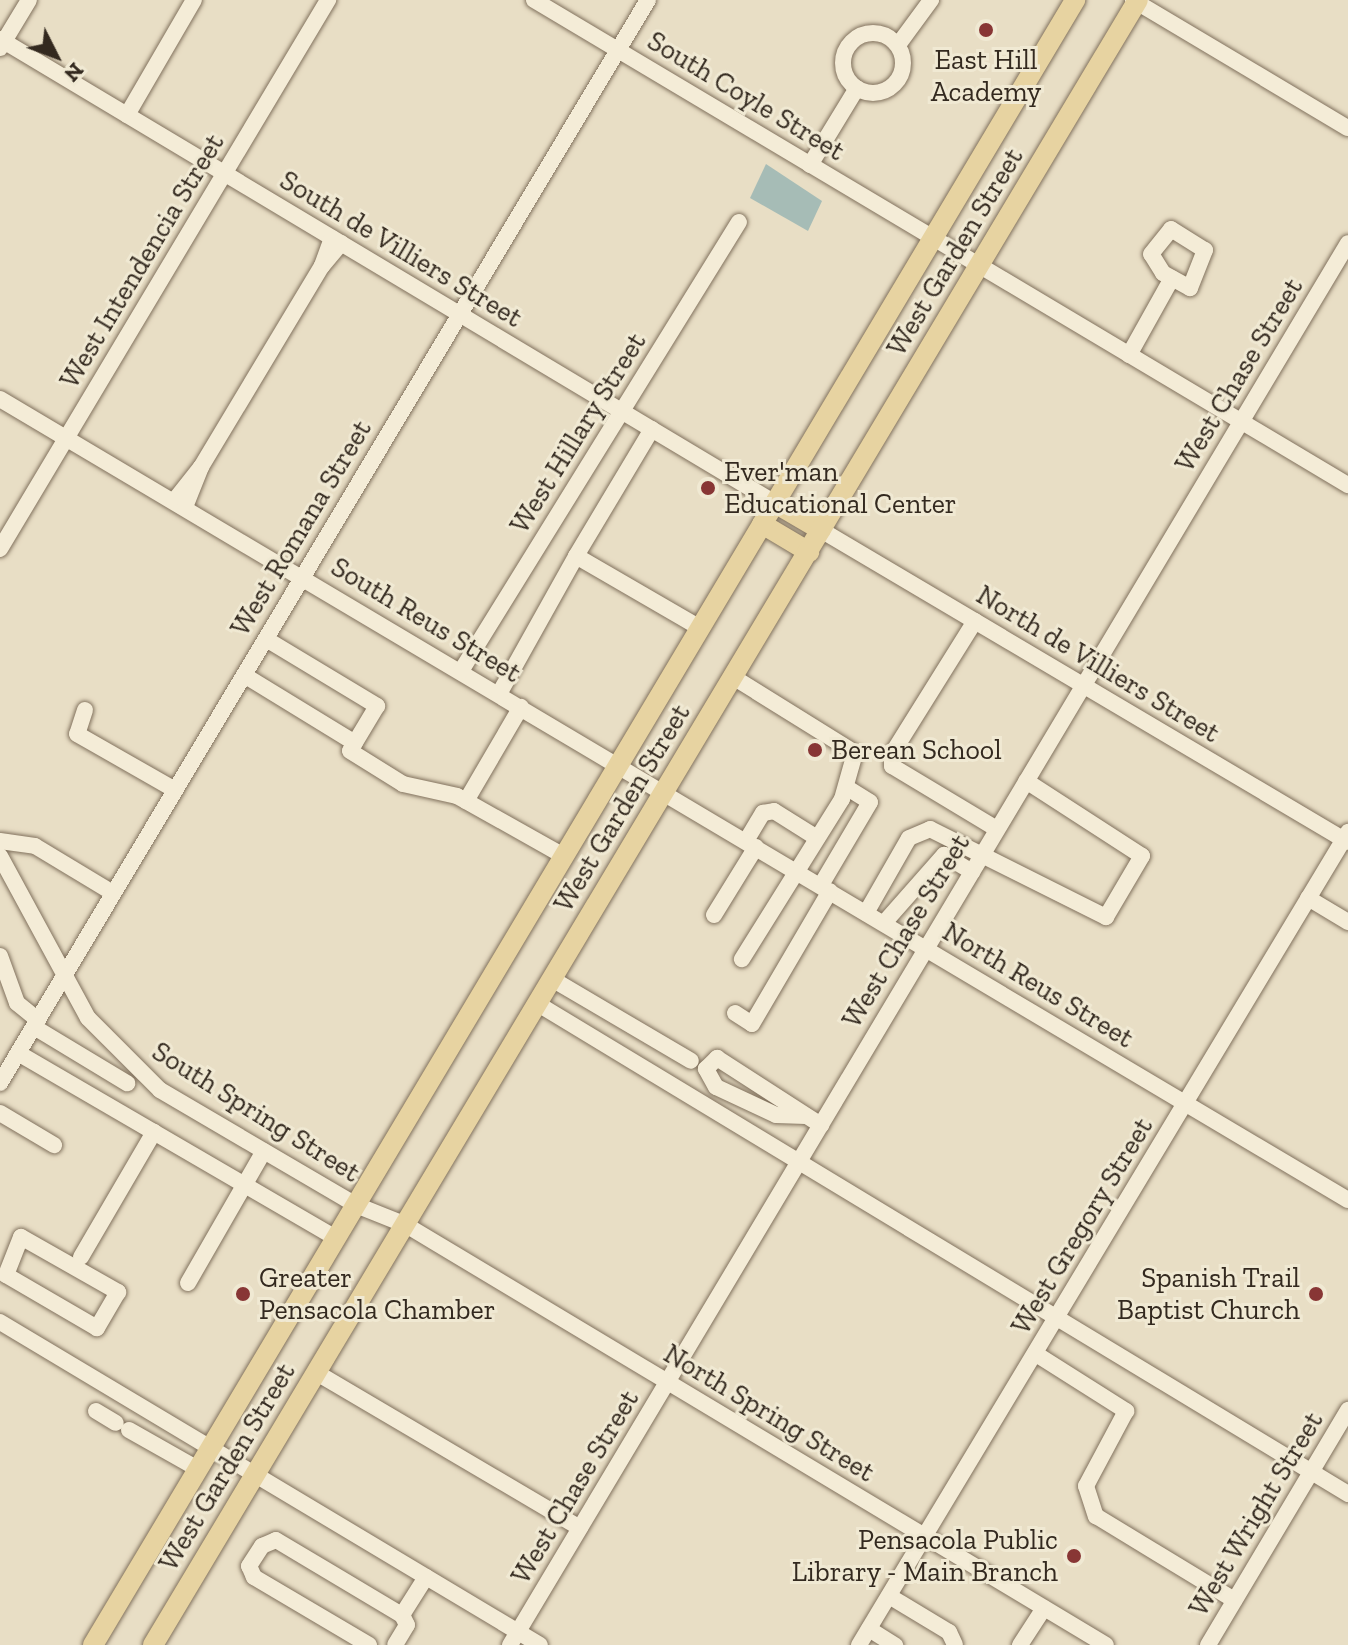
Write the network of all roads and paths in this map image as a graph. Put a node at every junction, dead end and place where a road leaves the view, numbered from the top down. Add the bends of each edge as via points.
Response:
1 (29, 0) edge
2 (194, 0) edge
3 (328, 0) edge
4 (534, 0) edge
5 (648, 0) edge
6 (931, 0) edge
7 (1075, 0) edge
8 (1136, 1) edge
9 (1, 42) edge
10 (898, 45) junction
11 (618, 50) junction
12 (857, 88) junction
13 (127, 115) junction
14 (1348, 128) edge
15 (810, 165) junction
16 (224, 174) junction
17 (739, 222) dead end
18 (933, 238) junction
19 (336, 240) junction
20 (1348, 243) edge
21 (979, 266) junction
22 (1172, 278) dead end
23 (460, 314) junction
24 (1129, 355) junction
25 (0, 399) edge
26 (623, 411) junction
27 (1241, 422) junction
28 (652, 429) junction
29 (67, 438) junction
30 (1348, 485) edge
31 (775, 503) junction
32 (179, 504) junction
33 (762, 524) junction
34 (821, 530) junction
35 (0, 549) edge
36 (809, 552) junction
37 (576, 556) junction
38 (303, 577) junction
39 (975, 621) junction
40 (700, 628) junction
41 (266, 639) junction
42 (461, 671) junction
43 (244, 675) junction
44 (733, 677) junction
45 (1083, 686) junction
46 (499, 694) junction
47 (521, 707) junction
48 (85, 710) dead end
49 (355, 743) junction
50 (618, 765) junction
51 (1026, 781) junction
52 (846, 787) junction
53 (175, 790) junction
54 (664, 793) junction
55 (466, 801) junction
56 (997, 829) junction
57 (817, 838) junction
58 (1346, 838) edge
59 (0, 841) edge
60 (751, 844) junction
61 (983, 852) junction
62 (0, 856) edge
63 (564, 856) junction
64 (796, 871) junction
65 (972, 872) junction
66 (6, 880) edge
67 (826, 888) junction
68 (113, 893) junction
69 (1308, 898) junction
70 (866, 913) junction
71 (714, 915) dead end
72 (1348, 922) edge
73 (884, 923) junction
74 (926, 948) junction
75 (0, 956) edge
76 (742, 959) dead end
77 (4, 971) edge
78 (65, 975) junction
79 (552, 979) junction
80 (538, 1004) junction
81 (735, 1013) dead end
82 (36, 1023) junction
83 (18, 1053) junction
84 (691, 1061) dead end
85 (132, 1078) junction
86 (0, 1083) edge
87 (1186, 1103) junction
88 (112, 1108) junction
89 (0, 1113) edge
90 (813, 1121) junction
91 (154, 1132) junction
92 (54, 1145) dead end
93 (264, 1151) junction
94 (797, 1166) junction
95 (244, 1185) junction
96 (1348, 1200) edge
97 (356, 1205) junction
98 (406, 1225) junction
99 (336, 1238) junction
100 (81, 1257) dead end
101 (3, 1280) edge
102 (188, 1283) dead end
103 (1056, 1320) junction
104 (0, 1322) edge
105 (1036, 1354) junction
106 (317, 1373) junction
107 (668, 1382) junction
108 (1348, 1410) edge
109 (96, 1411) dead end
110 (210, 1449) junction
111 (198, 1469) junction
112 (1311, 1472) junction
113 (255, 1476) junction
114 (1348, 1494) edge
115 (580, 1528) junction
116 (925, 1537) junction
117 (426, 1577) junction
118 (889, 1596) junction
119 (1234, 1600) junction
120 (1044, 1608) junction
121 (402, 1615) junction
122 (869, 1629) junction
123 (514, 1638) edge
124 (93, 1645) edge
125 (153, 1645) edge
126 (369, 1645) edge
127 (395, 1645) edge
128 (540, 1645) edge
129 (859, 1645) edge
130 (895, 1645) edge
131 (955, 1645) edge
132 (1020, 1645) edge
133 (1106, 1645) edge
134 (1208, 1645) edge

1 - 9 street
2 - 13 street
3 - 16 street, West Intendencia Street
4 - 11 street, South Coyle Street
5 - 11 street, West Romana Street
6 - 10 street
7 - 18 main road, West Garden Street
8 - 14 street
8 - 21 main road, West Garden Street
9 - 13 street, South de Villiers Street
10 - 12 street via 903,70 893,86 875,93
10 - 12 street via 878,33 850,43 843,62
11 - 15 street, South Coyle Street
11 - 23 street, West Romana Street
12 - 15 street
13 - 16 street, South de Villiers Street
15 - 18 street, South Coyle Street
16 - 19 street, South de Villiers Street
16 - 29 street, West Intendencia Street
17 - 26 street, West Hillary Street
18 - 21 street, South Coyle Street
18 - 31 main road, West Garden Street
19 - 23 street, South de Villiers Street
19 - 32 street
20 - 27 street, West Chase Street
21 - 24 street, South Coyle Street
21 - 34 main road, West Garden Street
22 - 24 street
23 - 26 street, South de Villiers Street
23 - 38 street, West Romana Street
24 - 27 street, South Coyle Street
25 - 29 street, South Reus Street
26 - 28 street, South de Villiers Street
26 - 42 street, West Hillary Street
27 - 30 street, South Coyle Street
27 - 45 street, West Chase Street
28 - 31 street, South de Villiers Street
28 - 37 street
29 - 32 street, South Reus Street
29 - 35 street, West Intendencia Street
31 - 33 main road, West Garden Street
31 - 34 main road
32 - 38 street, South Reus Street
33 - 36 main road
33 - 40 main road, West Garden Street
34 - 36 main road, West Garden Street
34 - 39 street, North de Villiers Street
36 - 44 main road, West Garden Street
37 - 40 street
37 - 46 street
38 - 41 street, West Romana Street
38 - 42 street, South Reus Street
39 - 45 street, North de Villiers Street
39 - 56 street via 892,754 892,766
40 - 50 main road, West Garden Street
41 - 43 street, West Romana Street
41 - 49 street via 377,706
42 - 46 street, South Reus Street
43 - 49 street
43 - 53 street, West Romana Street
44 - 52 street via 848,742 855,758
44 - 54 main road, West Garden Street
45 - 51 street, West Chase Street
45 - 58 street, North de Villiers Street
46 - 47 street, South Reus Street
47 - 50 street, South Reus Street
47 - 55 street
48 - 53 street via 77,734
49 - 55 street via 350,751 403,784
50 - 54 street, North Reus Street
50 - 63 main road, West Garden Street
51 - 56 street, West Chase Street
51 - 61 street via 1142,856 1106,917
52 - 57 street
52 - 67 street via 870,802
53 - 68 street, West Romana Street
54 - 60 street, North Reus Street
54 - 79 main road, West Garden Street
55 - 63 street
56 - 61 street, West Chase Street
57 - 60 street via 774,811 763,813
57 - 64 street
58 - 69 street, West Gregory Street
59 - 68 street via 35,846
60 - 64 street, North Reus Street
60 - 71 street
61 - 65 street, West Chase Street
61 - 70 street via 919,830
62 - 66 street, South Spring Street
63 - 97 main road, West Garden Street
64 - 67 street, North Reus Street
64 - 76 street
65 - 73 street via 944,855
65 - 74 street, West Chase Street
66 - 78 street, South Spring Street
67 - 70 street, North Reus Street
67 - 81 street via 752,1024
68 - 78 street, West Romana Street
69 - 72 street
69 - 87 street, West Gregory Street
70 - 73 street, North Reus Street
73 - 74 street, North Reus Street
74 - 87 street, North Reus Street
74 - 90 street, West Chase Street
75 - 77 street, South Spring Street
77 - 82 street, South Spring Street via 17,1003
78 - 82 street, West Romana Street
78 - 85 street, South Spring Street
79 - 80 main road, West Garden Street
79 - 84 street
80 - 94 street via 757,1133
80 - 98 main road, West Garden Street
82 - 83 street, West Romana Street
82 - 85 street, South Spring Street
83 - 86 street, West Romana Street
83 - 88 street
85 - 88 street
85 - 93 street, South Spring Street
87 - 96 street, North Reus Street
87 - 103 street, West Gregory Street
88 - 91 street
89 - 92 street
90 - 90 street via 717,1058 706,1069 716,1087 776,1115
90 - 94 street, West Chase Street
91 - 95 street
91 - 100 street
93 - 95 street
93 - 97 street, South Spring Street
94 - 103 street
94 - 107 street, West Chase Street
95 - 99 street
95 - 102 street
97 - 98 street, South Spring Street
97 - 99 main road, West Garden Street
98 - 106 main road, West Garden Street
98 - 107 street, North Spring Street
99 - 110 main road, West Garden Street
101 - 101 street via 21,1237 118,1292 97,1328
103 - 105 street, West Gregory Street
103 - 112 street
104 - 110 street
105 - 116 street, West Gregory Street
105 - 119 street via 1126,1411 1086,1486 1096,1516
106 - 113 main road, West Garden Street
106 - 115 street
107 - 115 street, West Chase Street
107 - 116 street, North Spring Street
108 - 112 street, West Wright Street
109 - 111 street
110 - 111 main road, West Garden Street
110 - 113 street
111 - 124 main road, West Garden Street
112 - 114 street
112 - 119 street, West Wright Street
113 - 117 street
113 - 125 main road, West Garden Street
115 - 123 street, West Chase Street
116 - 118 street, West Gregory Street
116 - 120 street, North Spring Street
117 - 121 street
117 - 123 street
118 - 122 street, West Gregory Street
118 - 131 street via 949,1632
119 - 134 street, West Wright Street
120 - 132 street
120 - 133 street, North Spring Street
121 - 126 street via 276,1540 262,1546 249,1566 254,1577
121 - 127 street via 407,1625
122 - 129 street, West Gregory Street
122 - 130 street
123 - 128 street

